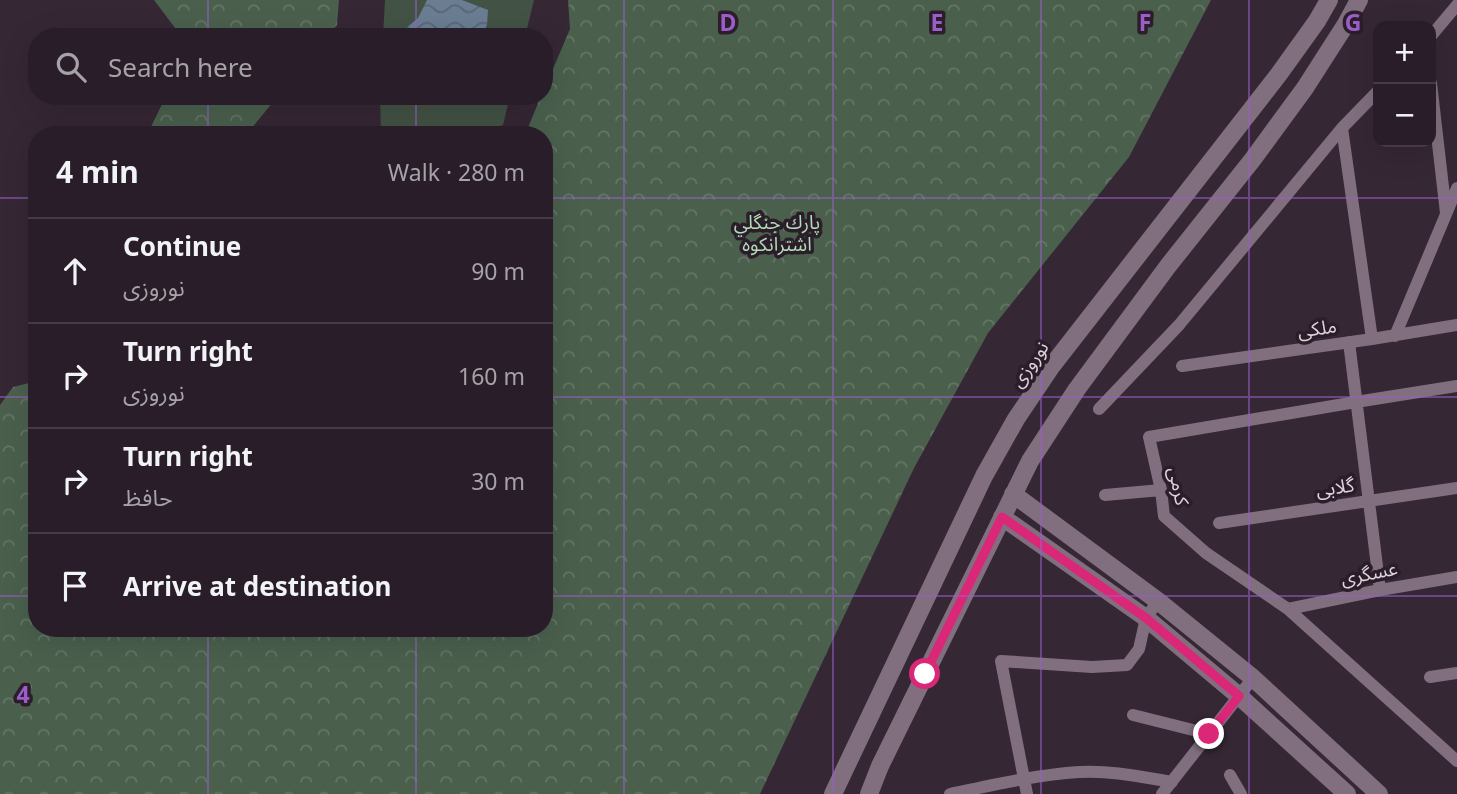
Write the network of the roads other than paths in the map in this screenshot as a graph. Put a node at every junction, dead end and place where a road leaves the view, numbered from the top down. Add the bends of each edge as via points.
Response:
1 (1329, 0) edge
2 (1359, 0) edge
3 (1457, 5) edge
4 (1436, 30) edge
5 (1431, 84) edge
6 (1373, 96) edge
7 (1342, 128) junction
8 (1457, 188) edge
9 (1446, 214) junction
10 (1457, 325) edge
11 (1395, 336) junction
12 (1372, 339) junction
13 (1349, 342) junction
14 (1182, 366) dead end
15 (1457, 386) edge
16 (1356, 402) junction
17 (1099, 409) dead end
18 (1457, 488) edge
19 (1161, 490) junction
20 (1013, 495) junction
21 (1105, 495) dead end
22 (1369, 502) junction
23 (1002, 517) junction
24 (1219, 523) dead end
25 (1457, 577) edge
26 (1380, 590) junction
27 (1158, 601) junction
28 (1288, 609) junction
29 (1146, 618) junction
30 (916, 620) junction
31 (944, 634) junction
32 (1457, 673) edge
33 (1430, 677) dead end
34 (1253, 678) junction
35 (1239, 696) junction
36 (1133, 715) dead end
37 (1209, 734) junction
38 (1457, 761) edge
39 (1230, 775) dead end
40 (1023, 778) junction
41 (1171, 782) junction
42 (833, 794) edge
43 (869, 794) edge
44 (950, 794) edge
45 (1027, 794) edge
46 (1162, 794) edge
47 (1241, 794) edge
48 (1347, 794) edge
49 (1379, 794) edge

1 - 30 street, نوروزی via 1279,74 1140,250 1016,419 984,475
2 - 20 street via 1305,88 1077,389
3 - 4 street
5 - 9 street
6 - 7 street
7 - 12 street
7 - 17 street via 1179,325
8 - 9 street
9 - 11 street
10 - 11 street, ملکی
11 - 12 street, ملکی
12 - 13 street, ملکی
13 - 14 street, ملکی
13 - 16 street
15 - 16 street, کرمی
16 - 19 street, کرمی via 1149,438
16 - 22 street
18 - 22 street, گلابی
19 - 21 street
19 - 28 street, کرمی via 1164,516 1206,553
20 - 23 street
20 - 27 street
22 - 24 street, گلابی
22 - 26 street
23 - 29 street
23 - 31 street
25 - 26 street, عسگری
26 - 28 street, عسگری
27 - 29 street
27 - 34 street
28 - 38 street, کرمی
29 - 35 street
29 - 40 street via 1139,649 1127,665 1001,661
30 - 31 street
30 - 42 street, نوروزی
31 - 43 street
32 - 33 street
34 - 35 street
34 - 49 street
35 - 37 street
35 - 48 street
36 - 37 street
37 - 41 street
39 - 47 street
40 - 41 street via 1082,772
40 - 44 street
40 - 45 street
41 - 46 street

